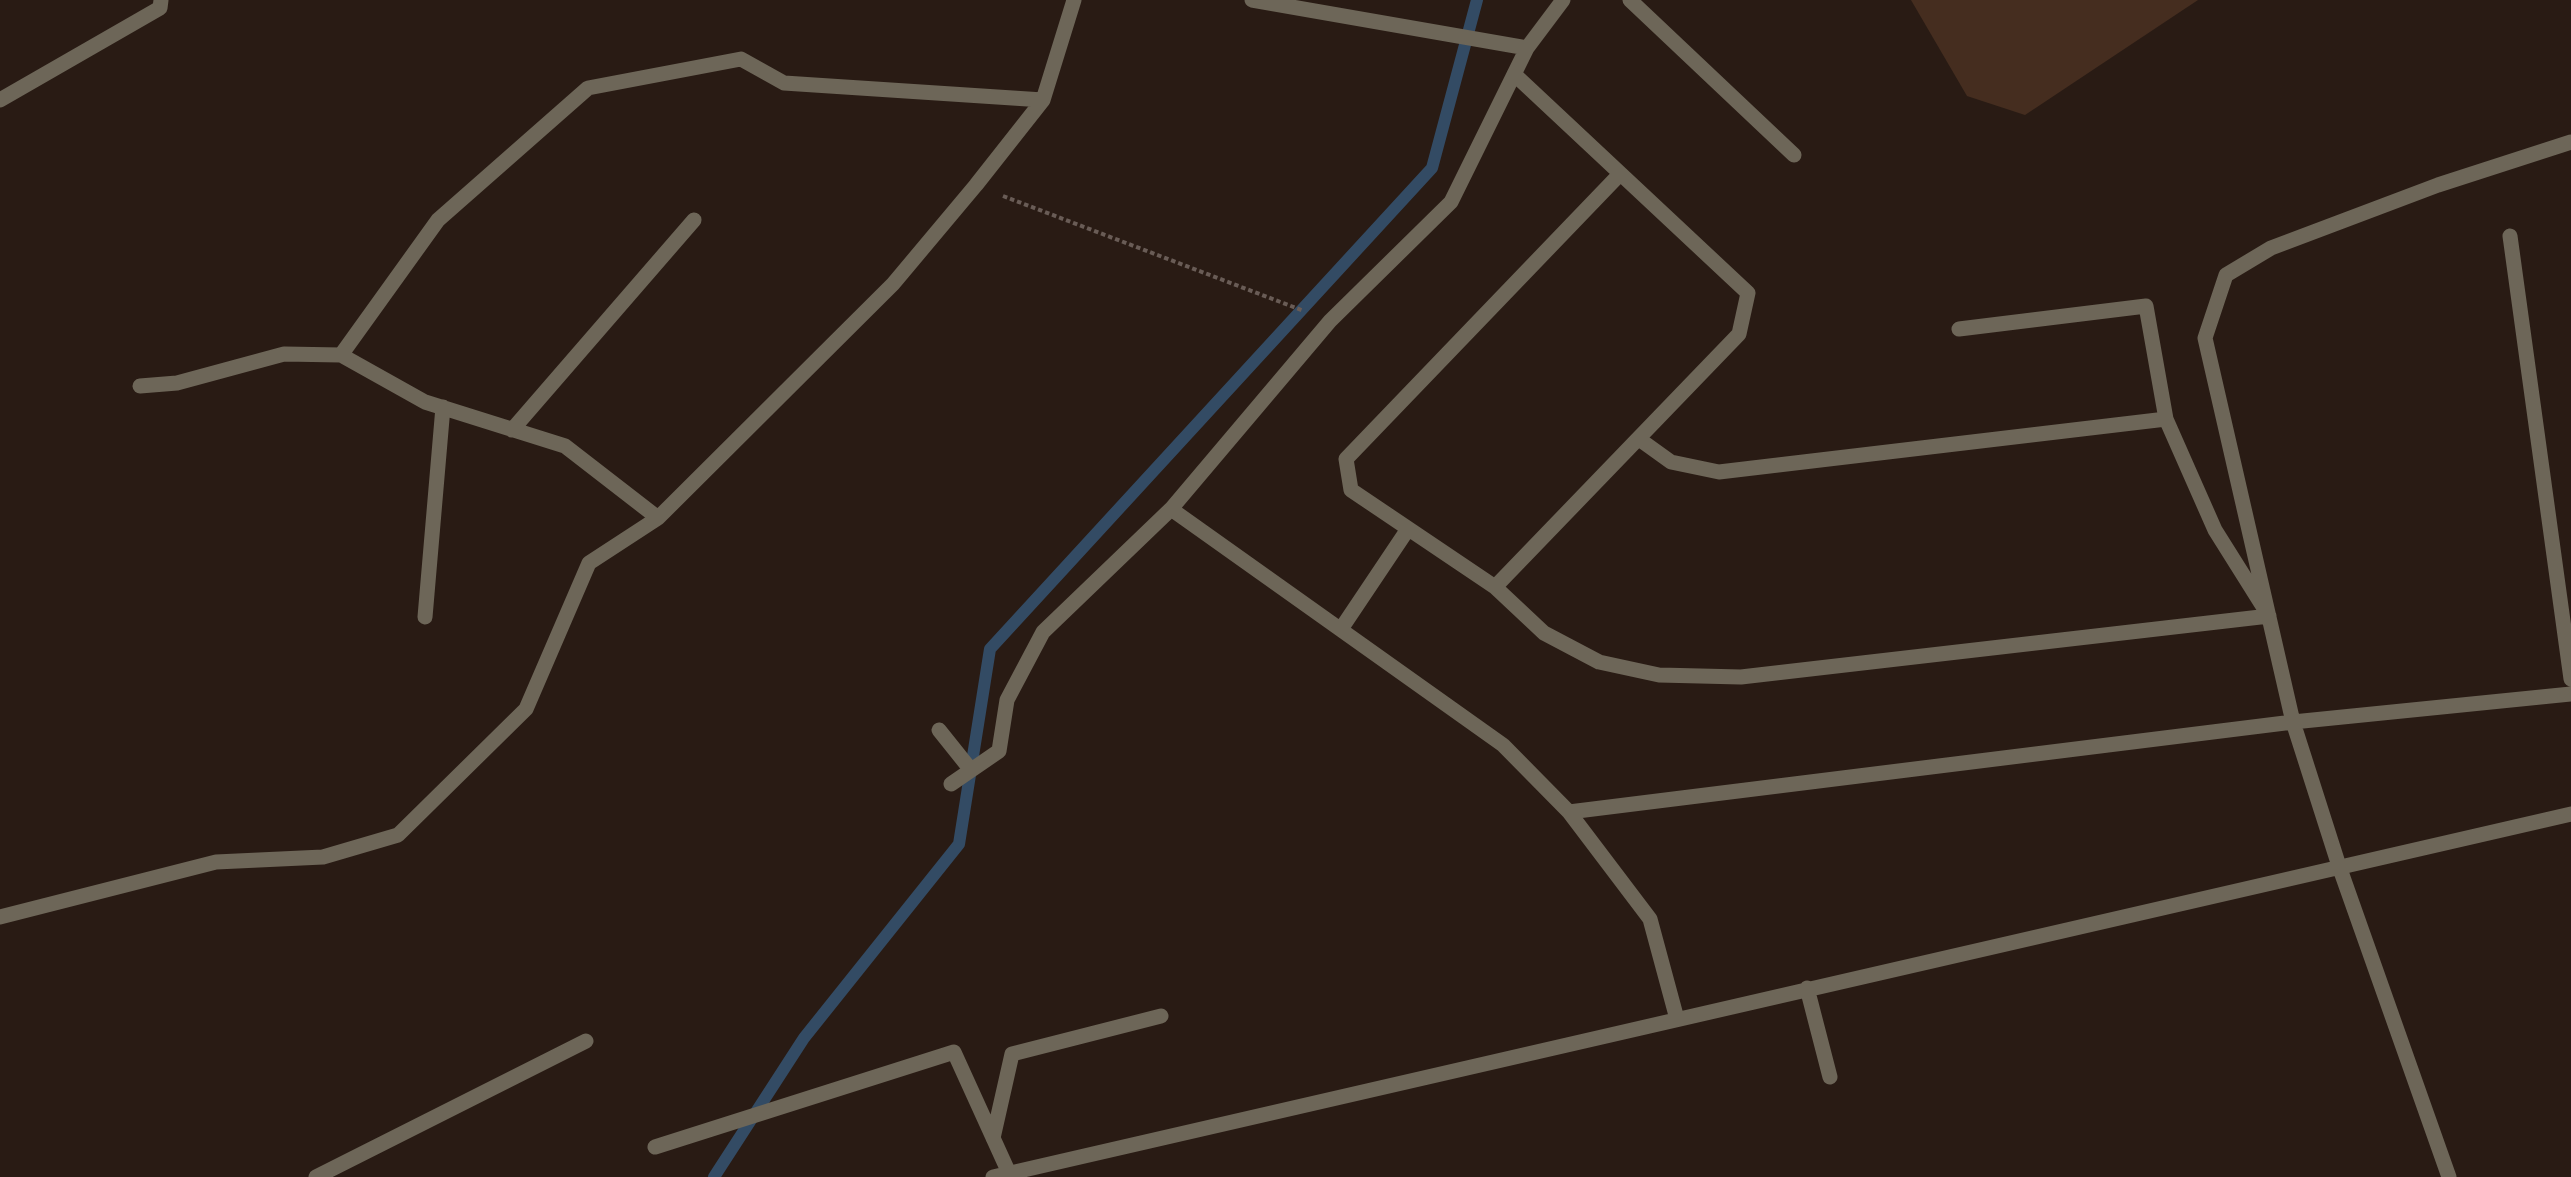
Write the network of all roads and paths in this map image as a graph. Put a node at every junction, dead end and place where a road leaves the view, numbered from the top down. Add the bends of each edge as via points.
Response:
1 (161, 0) edge
2 (1074, 0) edge
3 (1252, 0) edge
4 (1563, 0) edge
5 (1630, 0) edge
6 (1336, 7) edge
7 (1527, 48) junction
8 (1514, 74) junction
9 (0, 100) edge
10 (1042, 100) junction
11 (2571, 142) edge
12 (1794, 154) dead end
13 (1620, 174) junction
14 (976, 185) junction
15 (694, 220) dead end
16 (2510, 236) dead end
17 (1330, 321) junction
18 (1959, 329) dead end
19 (341, 356) junction
20 (140, 386) dead end
21 (443, 407) junction
22 (2166, 420) junction
23 (512, 430) junction
24 (1639, 439) junction
25 (1171, 509) junction
26 (658, 518) junction
27 (1408, 529) junction
28 (1495, 587) junction
29 (2269, 616) junction
30 (426, 617) dead end
31 (1341, 629) junction
32 (2571, 679) edge
33 (2571, 694) edge
34 (2293, 722) junction
35 (939, 730) dead end
36 (971, 770) junction
37 (951, 784) dead end
38 (1569, 812) junction
39 (2571, 814) edge
40 (2338, 866) junction
41 (0, 917) edge
42 (1807, 988) junction
43 (1161, 1016) dead end
44 (1677, 1018) junction
45 (586, 1041) dead end
46 (1830, 1077) dead end
47 (993, 1138) junction
48 (655, 1147) dead end
49 (999, 1176) edge
50 (316, 1177) edge
51 (2449, 1177) edge

1 - 9 street via 160,8
2 - 10 street
3 - 6 street
4 - 7 street
5 - 12 street
6 - 7 street
7 - 8 street
8 - 13 street
8 - 17 street via 1451,202
10 - 14 street
10 - 19 street via 784,84 741,58 588,88 438,220
11 - 29 street via 2438,185 2271,248 2226,276 2205,338
13 - 24 street via 1748,293 1739,334
13 - 27 street via 1346,459 1351,490
14 - 17 path
14 - 26 street via 893,284
15 - 23 street
16 - 32 street
17 - 25 street
18 - 22 street via 2146,306
19 - 20 street via 284,354 177,383
19 - 21 street via 425,402
21 - 23 street
21 - 30 street
22 - 24 street via 1719,472 1671,462
22 - 29 street via 2215,530
23 - 26 street via 565,446
24 - 28 street
25 - 31 street
25 - 36 street via 1043,632 1006,700 999,751
26 - 41 street via 589,563 526,709 398,836 323,857 216,862
27 - 28 street
27 - 31 street
28 - 29 street via 1544,633 1599,662 1659,675 1741,677
29 - 34 street
31 - 38 street via 1503,745
33 - 34 street
34 - 38 street
34 - 40 street
35 - 36 street
36 - 37 street
38 - 44 street via 1650,919
39 - 40 street
40 - 42 street
40 - 51 street
42 - 44 street
42 - 46 street
43 - 47 street via 1012,1054
44 - 49 street
45 - 50 street
47 - 48 street via 954,1052
47 - 49 street

